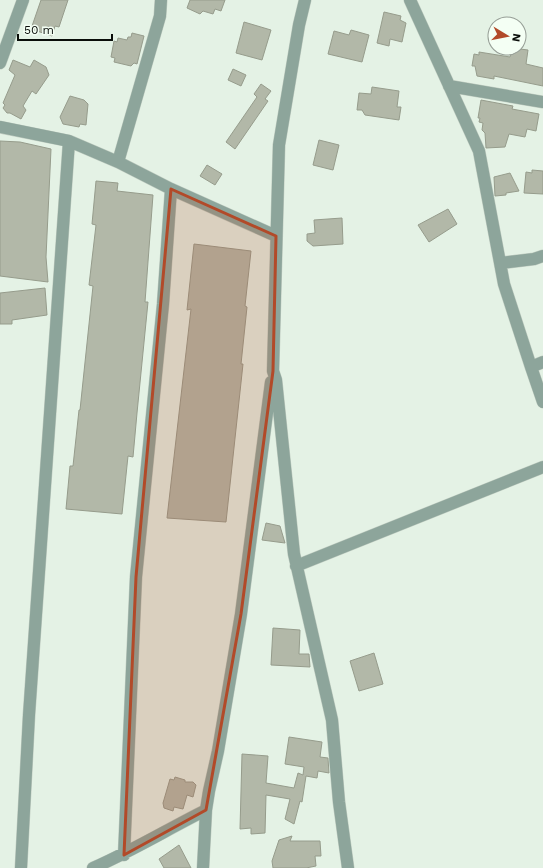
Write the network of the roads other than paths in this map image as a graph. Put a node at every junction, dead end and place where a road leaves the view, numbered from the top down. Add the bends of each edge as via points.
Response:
1 (23, 0) edge
2 (161, 0) edge
3 (305, 0) edge
4 (410, 0) edge
5 (0, 64) edge
6 (448, 86) junction
7 (543, 102) edge
8 (0, 127) edge
9 (69, 141) junction
10 (118, 162) junction
11 (171, 189) junction
12 (276, 236) junction
13 (543, 256) edge
14 (501, 263) junction
15 (543, 362) edge
16 (531, 366) junction
17 (273, 371) junction
18 (543, 402) edge
19 (543, 467) edge
20 (296, 566) junction
21 (206, 810) junction
22 (124, 855) junction
23 (21, 868) edge
24 (93, 868) edge
25 (203, 868) edge
26 (348, 868) edge

1 - 5 street
2 - 10 street via 160,16
3 - 12 street via 279,145
4 - 6 street
6 - 7 street
6 - 14 street via 479,151
8 - 9 street
9 - 10 street
9 - 23 street via 30,700
10 - 11 street
11 - 12 street
11 - 22 street via 163,304 136,584
12 - 17 street
13 - 14 street
14 - 16 street via 506,291
15 - 16 street
16 - 18 street
17 - 20 street
17 - 21 street via 240,614
19 - 20 street
20 - 26 street via 332,720
21 - 22 street via 163,831
21 - 25 street
22 - 24 street

